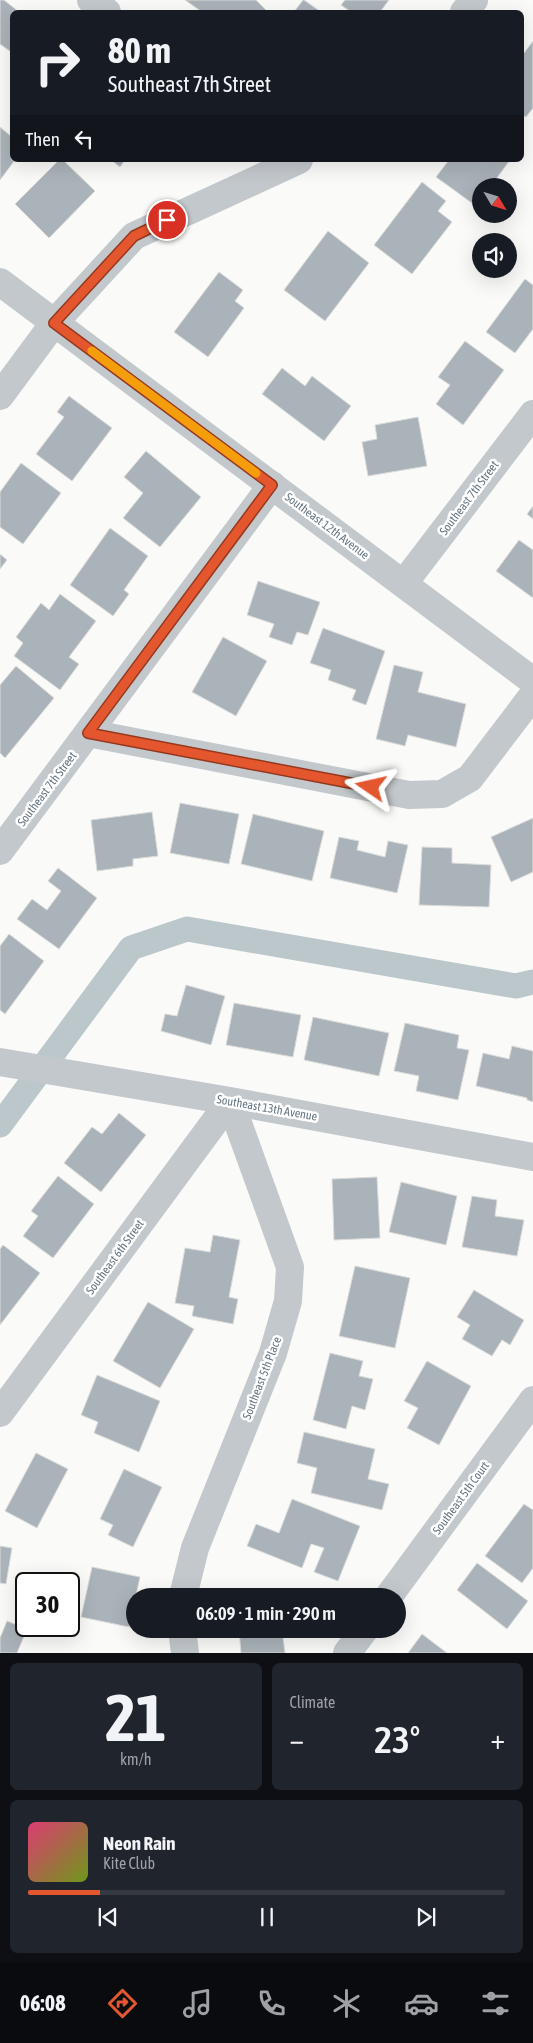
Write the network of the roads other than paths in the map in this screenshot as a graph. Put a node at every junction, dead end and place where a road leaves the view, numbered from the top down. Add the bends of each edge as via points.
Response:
1 (90, 0) edge
2 (474, 0) edge
3 (104, 10) edge
4 (466, 10) edge
5 (295, 162) edge
6 (0, 282) edge
7 (54, 323) junction
8 (0, 396) edge
9 (533, 414) edge
10 (272, 485) junction
11 (404, 583) junction
12 (533, 681) edge
13 (533, 694) edge
14 (88, 733) junction
15 (0, 851) edge
16 (8, 1064) edge
17 (230, 1101) junction
18 (533, 1157) edge
19 (533, 1400) edge
20 (0, 1413) edge
21 (185, 1588) edge
22 (395, 1588) edge
23 (183, 1638) edge
24 (358, 1638) edge
25 (185, 1653) edge
26 (347, 1653) edge

1 - 3 street
2 - 4 street
5 - 7 street via 134,236
6 - 7 street, Southeast 12th Avenue
7 - 8 street
7 - 10 street, Southeast 12th Avenue
9 - 11 street, Southeast 7th Street
10 - 11 street, Southeast 12th Avenue
10 - 14 street, Southeast 7th Street
11 - 12 street, Southeast 12th Avenue
13 - 14 street via 470,778 442,794 409,795
14 - 15 street, Southeast 7th Street
16 - 17 street, Southeast 13th Avenue
17 - 18 street, Southeast 13th Avenue
17 - 20 street, Southeast 6th Street
17 - 21 street, Southeast 5th Place via 290,1267 288,1301 274,1353 194,1548
19 - 22 street, Southeast 5th Court
23 - 25 street
24 - 26 street

